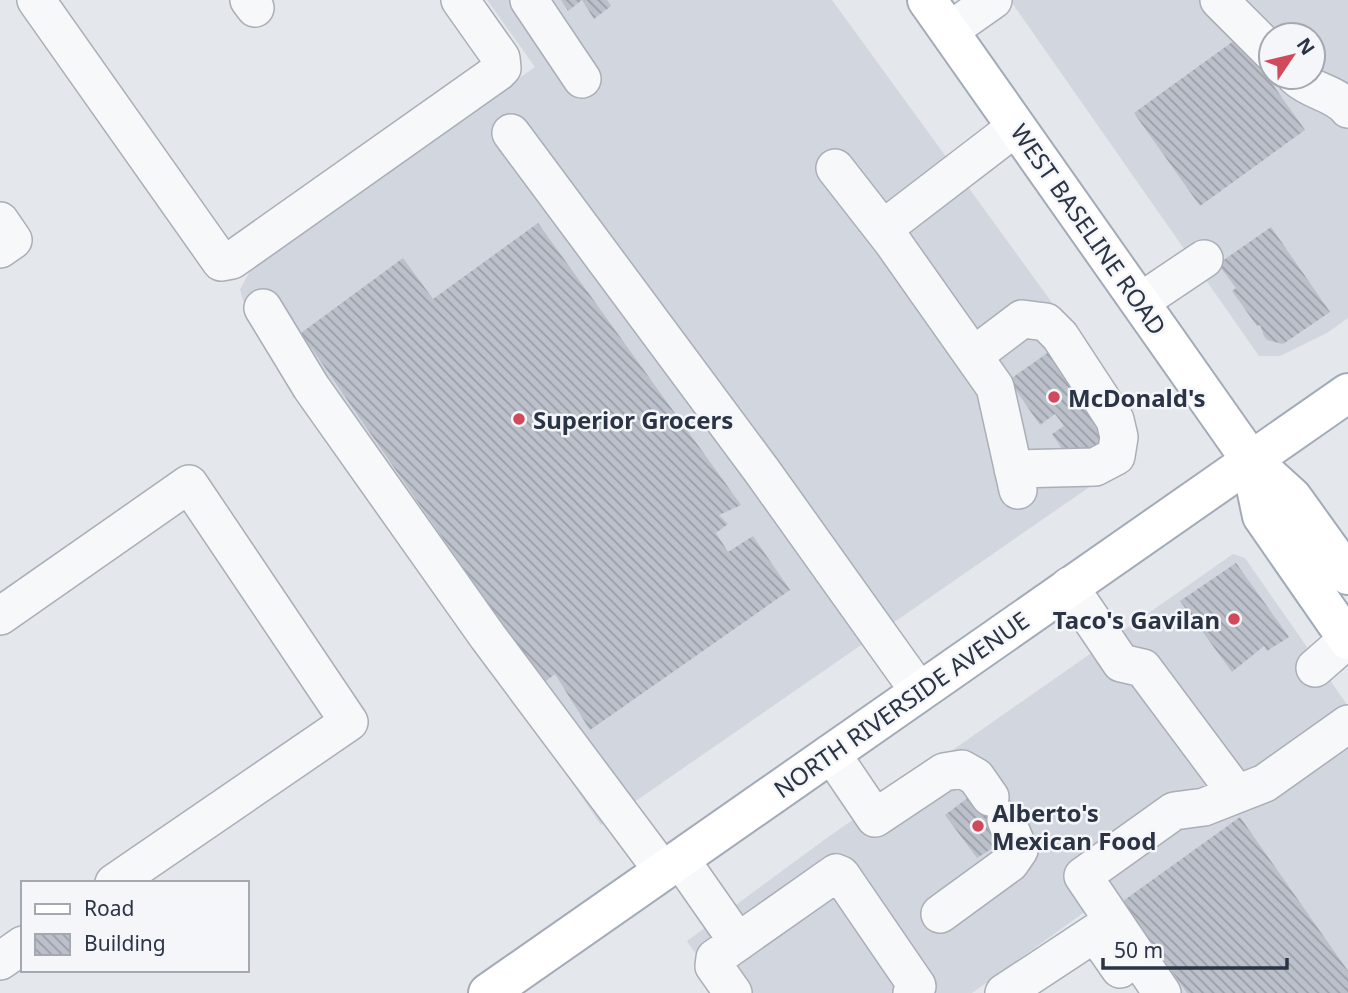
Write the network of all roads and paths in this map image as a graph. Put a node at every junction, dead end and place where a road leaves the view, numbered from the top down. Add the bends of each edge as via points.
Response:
1 (36, 0) edge
2 (460, 0) edge
3 (529, 0) edge
4 (927, 0) edge
5 (993, 0) edge
6 (1219, 0) edge
7 (949, 31) junction
8 (1257, 38) edge
9 (582, 79) dead end
10 (1316, 91) edge
11 (1348, 109) edge
12 (1016, 127) junction
13 (511, 133) dead end
14 (835, 167) dead end
15 (883, 229) junction
16 (1204, 258) dead end
17 (1140, 302) junction
18 (263, 308) dead end
19 (973, 356) junction
20 (1348, 393) edge
21 (1250, 459) junction
22 (1348, 575) edge
23 (1069, 586) junction
24 (0, 616) edge
25 (1348, 639) edge
26 (1315, 668) dead end
27 (919, 691) junction
28 (1348, 724) edge
29 (831, 752) junction
30 (1237, 794) junction
31 (672, 865) junction
32 (117, 881) edge
33 (940, 914) dead end
34 (738, 942) junction
35 (21, 946) edge
36 (0, 961) edge
37 (488, 993) edge
38 (733, 993) edge
39 (912, 993) edge
40 (1004, 993) edge
41 (1137, 993) edge
42 (1162, 993) edge

1 - 2 street via 218,260 227,262 502,68 501,58
3 - 9 street
4 - 7 main road, WEST BASELINE ROAD
5 - 7 street
6 - 8 street
7 - 12 main road, WEST BASELINE ROAD
10 - 11 street
12 - 15 street
12 - 17 main road, WEST BASELINE ROAD
13 - 27 street
14 - 15 street
15 - 19 street
16 - 17 street
17 - 21 main road, WEST BASELINE ROAD
18 - 31 street via 311,387 488,637
19 - 19 street via 995,387 1020,476 1095,467 1116,456 1119,437 1115,419 1046,322 1022,319
20 - 21 main road, NORTH RIVERSIDE AVENUE
21 - 22 main road via 1292,497
21 - 23 main road, NORTH RIVERSIDE AVENUE
21 - 25 main road via 1262,516
23 - 27 main road, NORTH RIVERSIDE AVENUE
23 - 30 street via 1121,663 1143,668
24 - 32 street via 189,484 349,722
25 - 26 street
27 - 29 main road, NORTH RIVERSIDE AVENUE
28 - 30 street via 1265,783
29 - 31 main road, NORTH RIVERSIDE AVENUE
29 - 33 street via 875,818 944,772 962,769 976,777 998,808 1019,850 1010,863
30 - 42 street via 1205,807 1174,811 1083,876
31 - 34 street
31 - 37 main road, NORTH RIVERSIDE AVENUE
34 - 38 street via 715,958 714,966
34 - 39 street via 835,873 841,875 917,986
35 - 36 street
40 - 41 street via 1095,933

